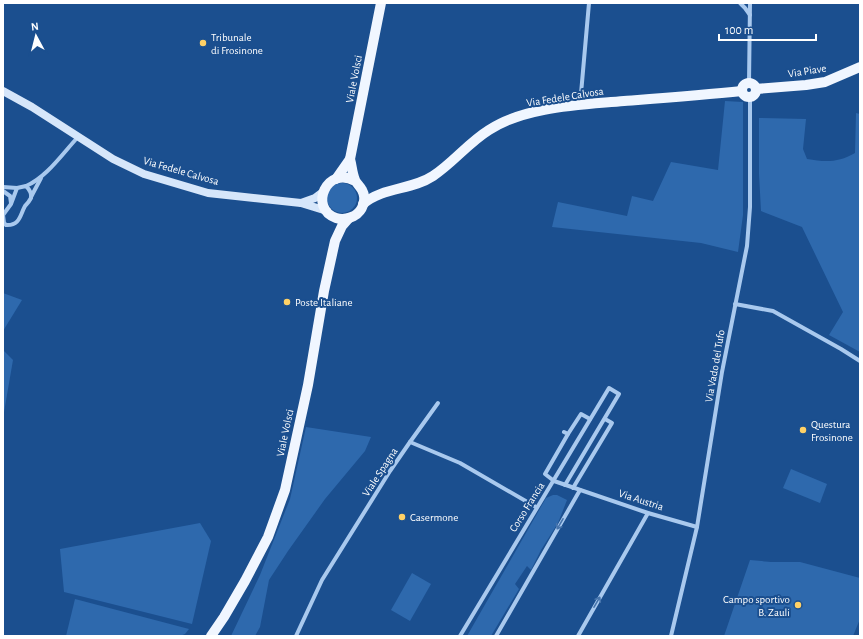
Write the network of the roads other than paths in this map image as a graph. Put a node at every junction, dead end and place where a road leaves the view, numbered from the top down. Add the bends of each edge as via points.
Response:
1 (381, 3) edge
2 (589, 3) edge
3 (740, 3) edge
4 (750, 3) edge
5 (750, 15) junction
6 (860, 67) edge
7 (749, 90) junction
8 (3, 91) edge
9 (580, 105) junction
10 (78, 136) junction
11 (350, 159) junction
12 (44, 174) junction
13 (336, 179) junction
14 (357, 183) junction
15 (26, 186) junction
16 (3, 187) edge
17 (17, 188) junction
18 (3, 190) edge
19 (389, 191) junction
20 (323, 192) junction
21 (31, 198) junction
22 (301, 203) junction
23 (11, 204) junction
24 (363, 204) junction
25 (329, 213) junction
26 (349, 218) junction
27 (335, 241) junction
28 (735, 304) junction
29 (860, 361) edge
30 (438, 403) dead end
31 (605, 418) junction
32 (590, 419) junction
33 (410, 442) junction
34 (554, 481) junction
35 (566, 485) junction
36 (573, 488) junction
37 (580, 490) junction
38 (536, 507) junction
39 (648, 513) junction
40 (697, 527) junction
41 (211, 636) edge
42 (296, 636) edge
43 (460, 636) edge
44 (496, 636) edge
45 (578, 636) edge
46 (671, 636) edge

1 - 11 main road, Viale Volsci
2 - 9 street
3 - 5 street
4 - 5 street, Via Vado del Tufo
5 - 7 street, Via Vado del Tufo
6 - 7 main road, Via Piave via 825,82
7 - 9 main road, Via Fedele Calvosa
7 - 28 street, Via Vado del Tufo via 750,207 746,246
8 - 10 street, Via Fedele Calvosa
9 - 19 main road, Via Fedele Calvosa via 520,116 504,122 476,139 433,176
10 - 12 street
10 - 22 street, Via Fedele Calvosa via 144,174 208,193
11 - 13 main road, Viale Volsci
11 - 14 main road, Viale Volsci
12 - 15 street
12 - 21 street
13 - 14 main road via 344,178
13 - 20 main road via 330,182
14 - 19 main road, Via Fedele Calvosa via 369,189
14 - 24 main road via 364,196
15 - 17 street
15 - 21 street
16 - 17 street
17 - 23 street
18 - 23 street via 10,196
19 - 24 main road, Via Fedele Calvosa
20 - 22 street
20 - 25 main road via 323,202
21 - 23 street via 20,220 6,225 3,214
22 - 25 street, Via Fedele Calvosa
24 - 26 main road via 359,212
25 - 26 main road via 339,219
25 - 27 main road, Viale Volsci via 334,226
26 - 27 main road, Viale Volsci
27 - 41 main road, Viale Volsci via 285,490 268,537 224,618
28 - 29 street via 773,311
28 - 40 street, Via Vado del Tufo
30 - 33 street
31 - 32 street, Corso Francia via 620,394 609,388
31 - 35 street
31 - 36 street via 612,423
32 - 34 street, Corso Francia
32 - 34 street via 581,414 566,433 544,474
33 - 38 street, Viale Spagna via 460,463
33 - 42 street, Viale Spagna via 322,580
34 - 35 street, Via Austria
34 - 38 street, Corso Francia
35 - 36 street, Via Austria
36 - 37 street, Via Austria
37 - 39 street, Via Austria
37 -> 44 street
38 - 43 street, Corso Francia
39 - 40 street, Via Austria
45 -> 39 street
40 - 46 street, Via Vado del Tufo

